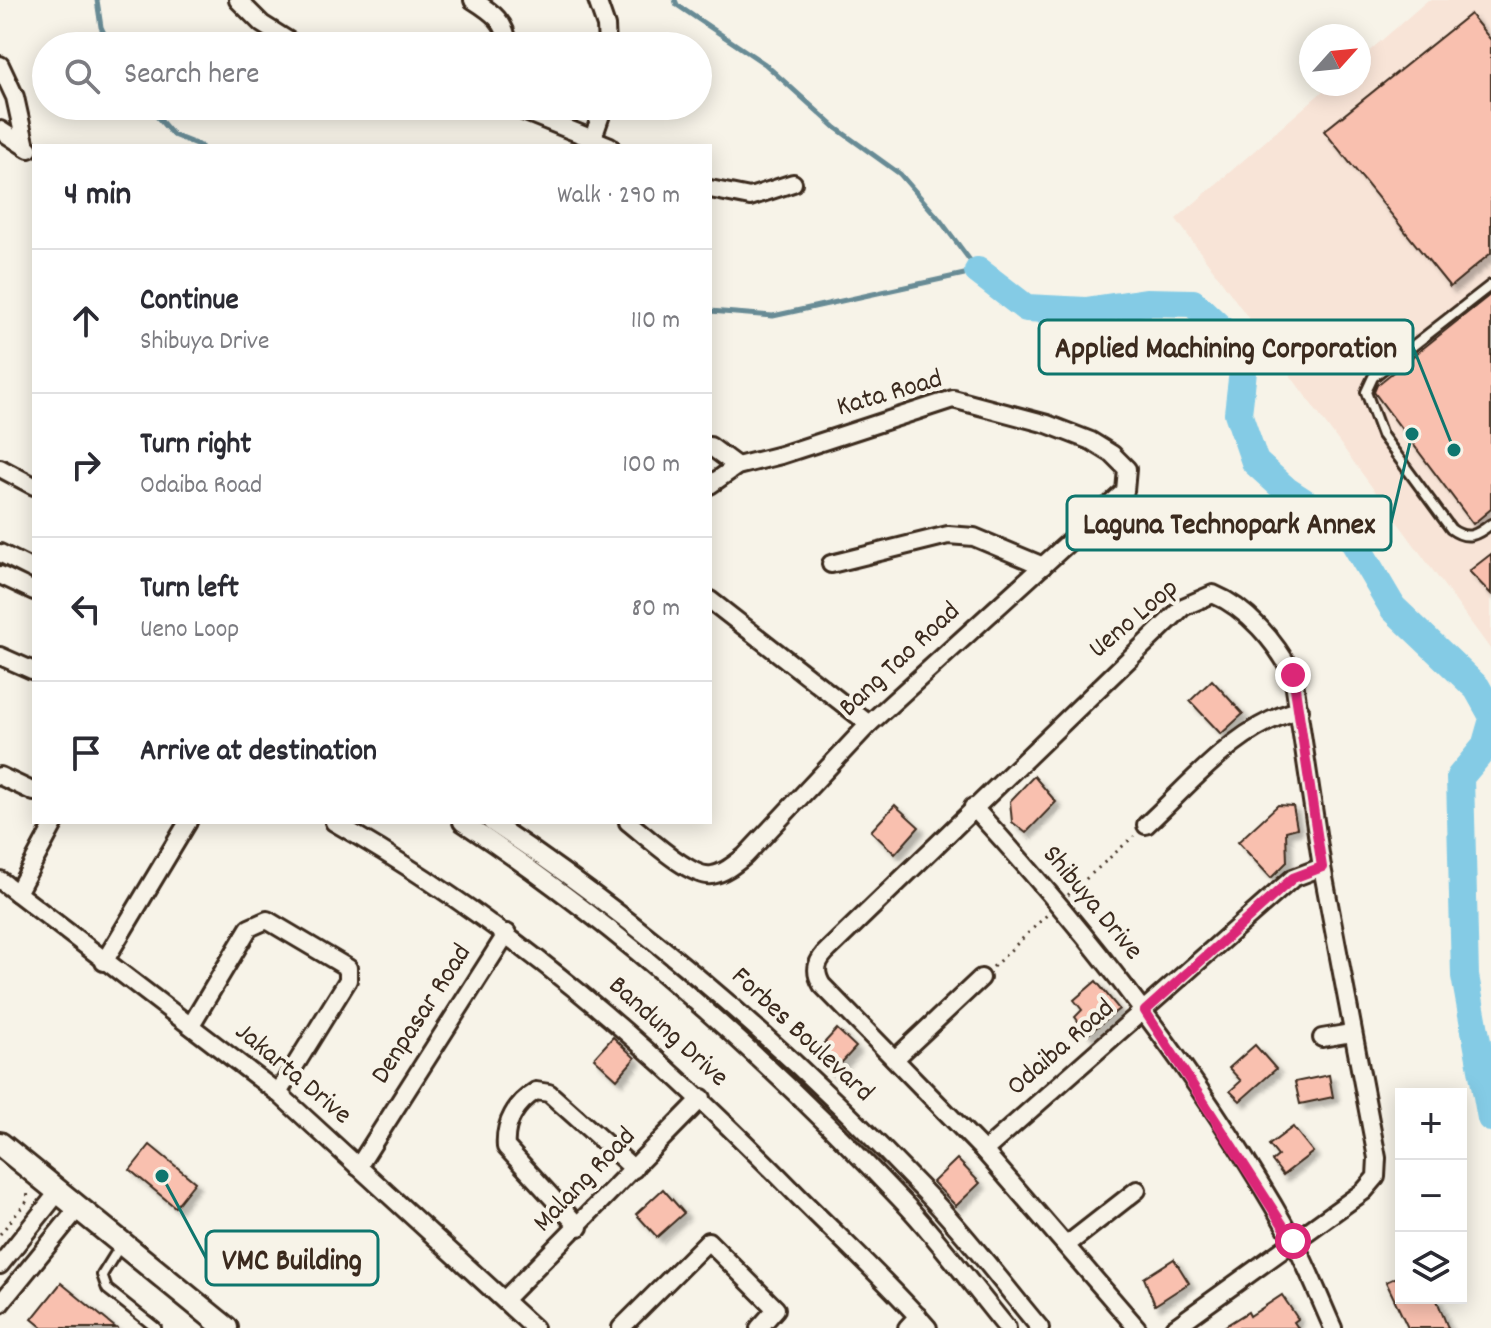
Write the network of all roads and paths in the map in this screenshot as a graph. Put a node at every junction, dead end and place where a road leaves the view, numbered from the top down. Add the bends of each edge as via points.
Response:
1 (473, 0) edge
2 (597, 0) edge
3 (241, 1) edge
4 (275, 32) edge
5 (506, 32) edge
6 (606, 32) edge
7 (0, 65) edge
8 (547, 120) edge
9 (599, 120) edge
10 (0, 130) edge
11 (593, 138) junction
12 (606, 144) edge
13 (30, 149) edge
14 (793, 183) dead end
15 (712, 189) edge
16 (1491, 285) edge
17 (712, 447) edge
18 (737, 466) junction
19 (0, 468) edge
20 (1127, 469) joint
21 (712, 484) edge
22 (32, 485) edge
23 (1491, 524) edge
24 (0, 553) edge
25 (831, 564) dead end
26 (1043, 566) junction
27 (32, 569) edge
28 (0, 575) edge
29 (32, 590) edge
30 (712, 602) edge
31 (0, 656) edge
32 (32, 670) edge
33 (1300, 710) junction
34 (869, 724) junction
35 (0, 776) edge
36 (32, 791) edge
37 (973, 807) junction
38 (54, 824) edge
39 (187, 824) edge
40 (337, 824) edge
41 (465, 824) edge
42 (494, 824) edge
43 (631, 824) edge
44 (1146, 825) dead end
45 (1322, 867) junction
46 (0, 880) edge
47 (17, 893) junction
48 (507, 933) junction
49 (104, 962) junction
50 (981, 978) dead end
51 (1145, 1011) junction
52 (191, 1025) junction
53 (1351, 1033) junction
54 (1322, 1038) dead end
55 (895, 1059) junction
56 (278, 1093) junction
57 (702, 1098) junction
58 (0, 1144) edge
59 (984, 1151) junction
60 (358, 1167) junction
61 (634, 1169) junction
62 (27, 1188) dead end
63 (1137, 1190) dead end
64 (59, 1191) junction
65 (79, 1207) junction
66 (579, 1227) junction
67 (0, 1234) edge
68 (1293, 1241) junction
69 (122, 1242) junction
70 (1068, 1244) junction
71 (0, 1265) edge
72 (505, 1299) junction
73 (0, 1304) edge
74 (917, 1324) edge
75 (156, 1328) edge
76 (226, 1328) edge
77 (534, 1328) edge
78 (621, 1328) edge
79 (759, 1328) edge
80 (1007, 1328) edge
81 (1040, 1328) edge
82 (1137, 1328) edge
83 (1174, 1328) edge
84 (1333, 1328) edge

1 - 5 street via 496,14
2 - 6 street
3 - 4 street
7 - 13 street
8 - 11 street
9 - 11 street
10 - 13 street
11 - 12 street
14 - 15 street via 750,197
16 - 23 lane via 1373,377 1366,392 1382,435 1451,529 1470,537
17 - 18 street
18 - 20 street, Kata Road via 953,399 1091,441
18 - 21 street, Kata Road
19 - 22 street
20 - 26 street, Bang Tao Road via 1125,491
24 - 27 street
25 - 26 street via 948,535 974,537
26 - 34 street, Bang Tao Road
28 - 29 street
30 - 34 street
31 - 32 street
33 - 37 street, Ueno Loop via 1293,675 1271,641 1226,599 1213,594 1197,598
33 - 44 street via 1268,719 1234,744
33 - 45 street, Ueno Loop
34 - 43 street, Bang Tao Road via 745,856 712,875 697,874
35 - 36 street
37 - 51 street, Shibuya Drive via 1061,903
37 - 55 street, Ueno Loop via 819,958 816,968 822,985
38 - 47 street
39 - 49 street
40 - 48 street, Bandung Drive
41 - 80 street, Forbes Boulevard via 529,866 687,991 908,1208
42 - 81 street, Forbes Boulevard via 704,982 833,1099 928,1195
45 - 51 street, Odaiba Road via 1293,878
45 - 53 street, Ueno Loop
46 - 47 street, Jakarta Drive
47 - 49 street, Jakarta Drive
48 - 57 street, Bandung Drive via 596,1002
48 - 60 street, Denpasar Road
49 - 52 street, Jakarta Drive
50 - 55 street
51 - 59 street, Odaiba Road
51 - 68 street, Shibuya Drive
52 - 56 street, Jakarta Drive
52 - 56 street via 257,921 267,920 348,968 348,980
53 - 54 street
53 - 68 street, Ueno Loop via 1377,1158 1376,1177
55 - 59 street, Ueno Loop
56 - 60 street, Jakarta Drive
57 - 61 street, Malang Road
57 - 74 street, Bandung Drive
58 - 64 main road
59 - 70 street, Ueno Loop
60 - 72 street, Jakarta Drive
61 - 66 street, Malang Road
61 - 66 street via 549,1093 536,1091 516,1105 506,1147
62 - 67 path via 28,1200
63 - 70 street
64 - 65 main road
64 - 71 street
65 - 69 main road
65 - 73 street
66 - 72 street, Malang Road
68 - 83 street, Ueno Loop
68 - 84 street, Shibuya Drive
69 - 75 lane via 102,1275 107,1289
69 - 76 main road
70 - 82 street, Ueno Loop
72 - 77 street, Jakarta Drive
78 - 79 street via 708,1241 776,1309

